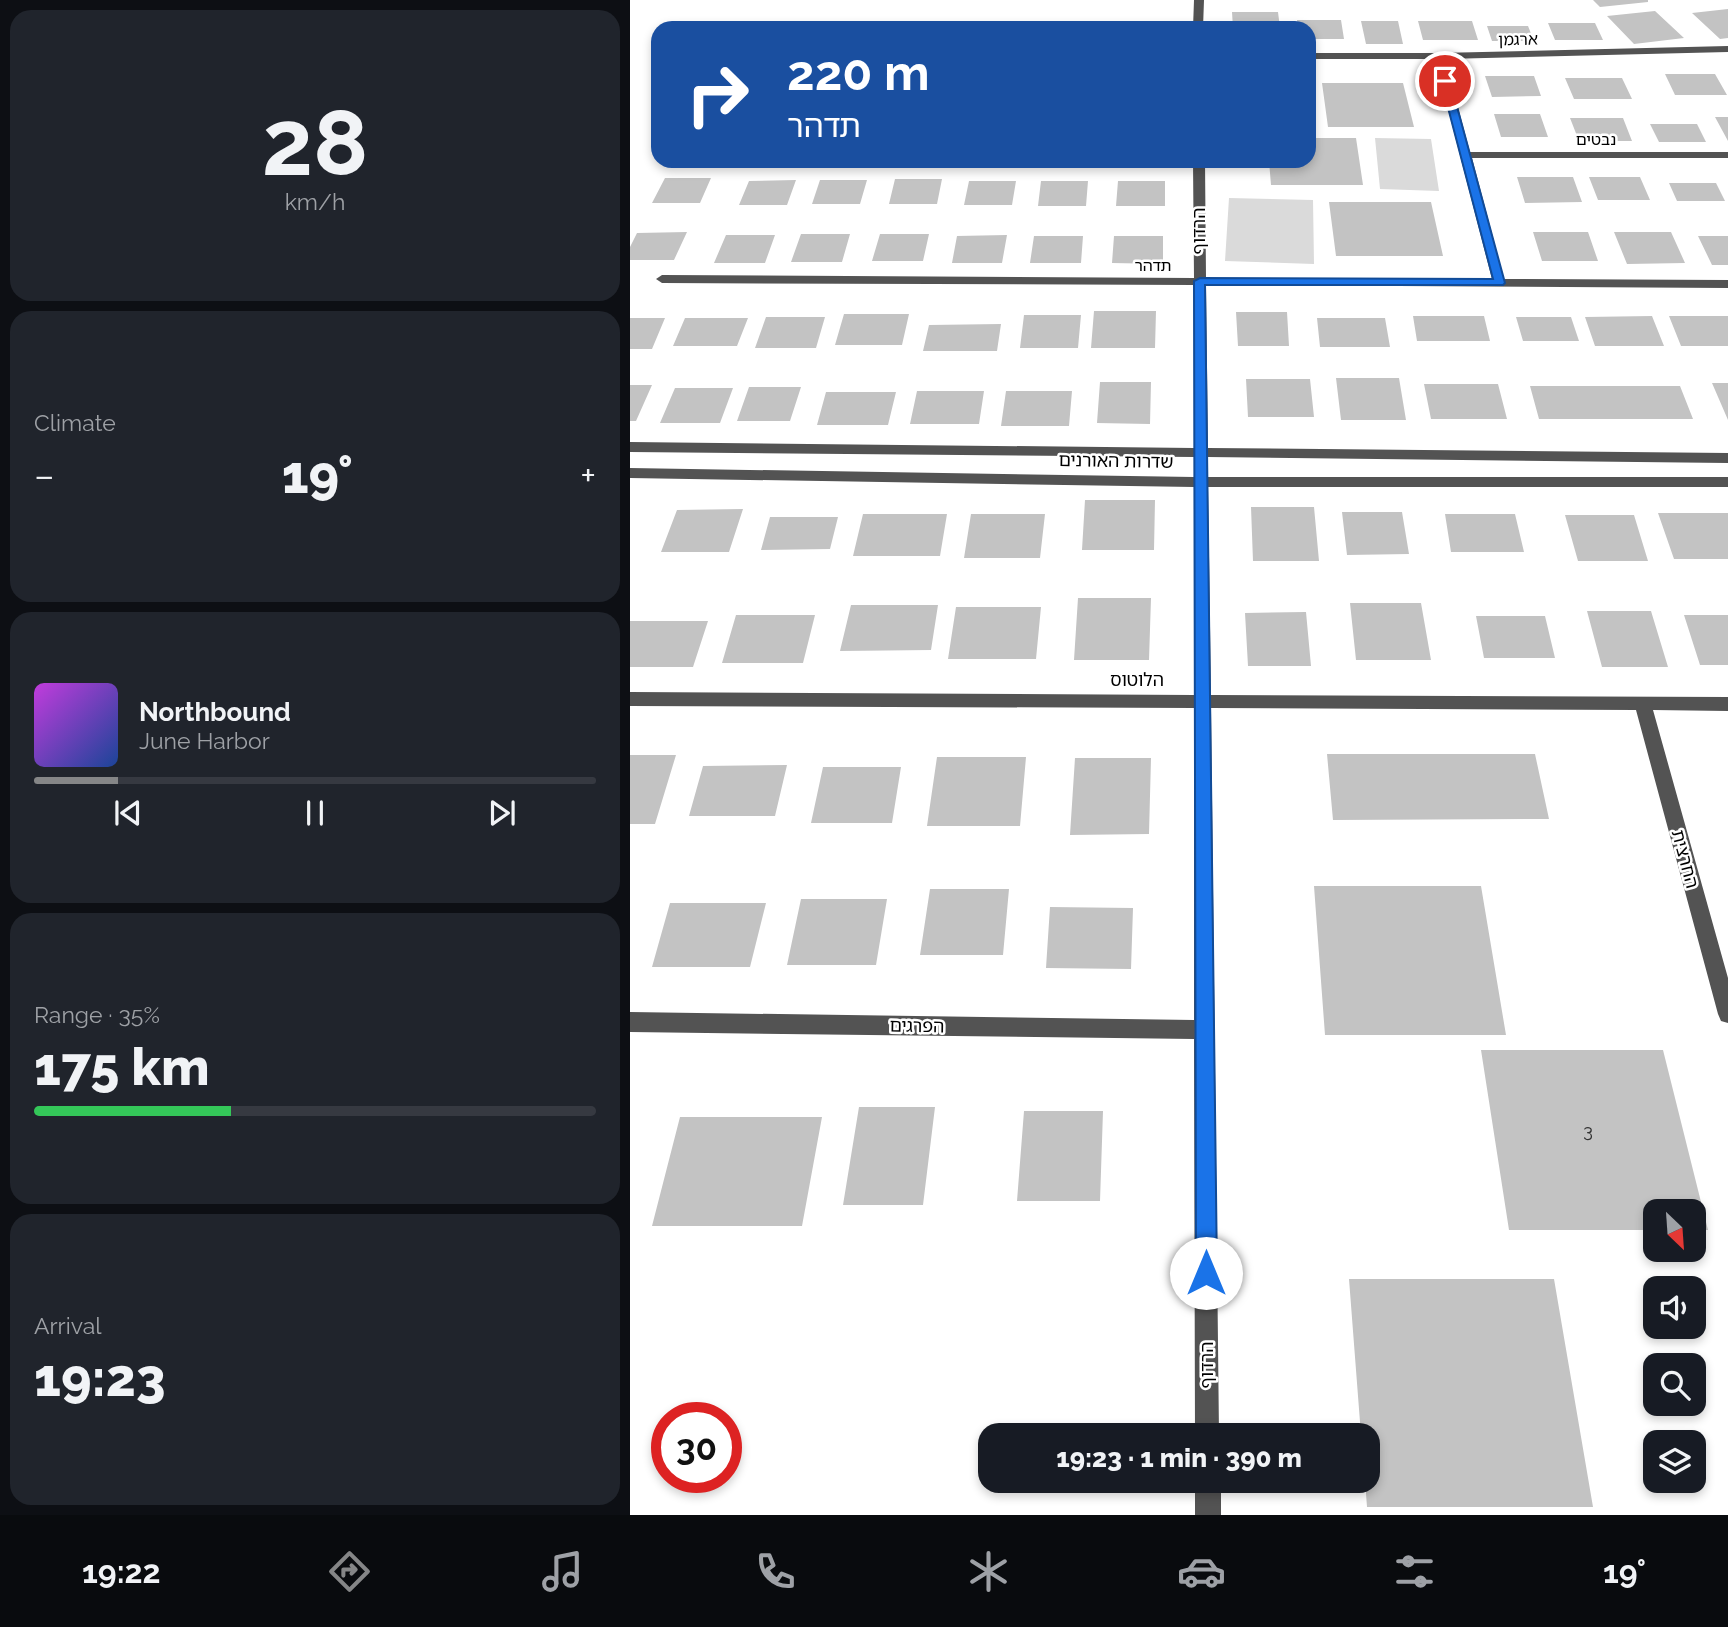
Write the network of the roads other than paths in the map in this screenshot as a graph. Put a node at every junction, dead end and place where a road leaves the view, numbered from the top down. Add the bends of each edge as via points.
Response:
1 (1199, 0) edge
2 (1198, 21) edge
3 (1728, 50) edge
4 (1316, 56) edge
5 (1439, 56) junction
6 (1464, 155) junction
7 (1728, 155) edge
8 (1199, 168) edge
9 (662, 279) dead end
10 (1200, 281) junction
11 (1499, 283) junction
12 (1728, 284) edge
13 (630, 447) edge
14 (1201, 453) junction
15 (1728, 458) edge
16 (630, 473) edge
17 (1201, 482) junction
18 (1728, 482) edge
19 (630, 699) edge
20 (1203, 702) junction
21 (1643, 704) junction
22 (1728, 704) edge
23 (1728, 1014) edge
24 (630, 1022) edge
25 (1205, 1030) junction
26 (1207, 1423) edge
27 (1208, 1493) edge
28 (1208, 1515) edge

1 - 2 street
3 - 5 street, ארגמן
4 - 5 street, ארגמן
5 - 6 street
6 - 7 street, נבטים
6 - 11 street
8 - 10 street, הרדוף
9 - 10 street, תדהר
10 - 11 street, תדהר
10 - 14 street, הרדוף
11 - 12 street, תדהר
13 - 14 street, שדרות האורנים
14 - 15 street, שדרות האורנים
14 - 17 street, הרדוף
16 - 17 street, שדרות האורנים
17 - 18 street, שדרות האורנים
17 - 20 street, הרדוף
19 - 20 street, הלוטוס
20 - 21 street, הלוטוס
20 - 25 street, הרדוף
21 - 22 street, הלוטוס
21 - 23 street, החרצית
24 - 25 street, הפרגים
25 - 26 street, הרדוף
27 - 28 street

